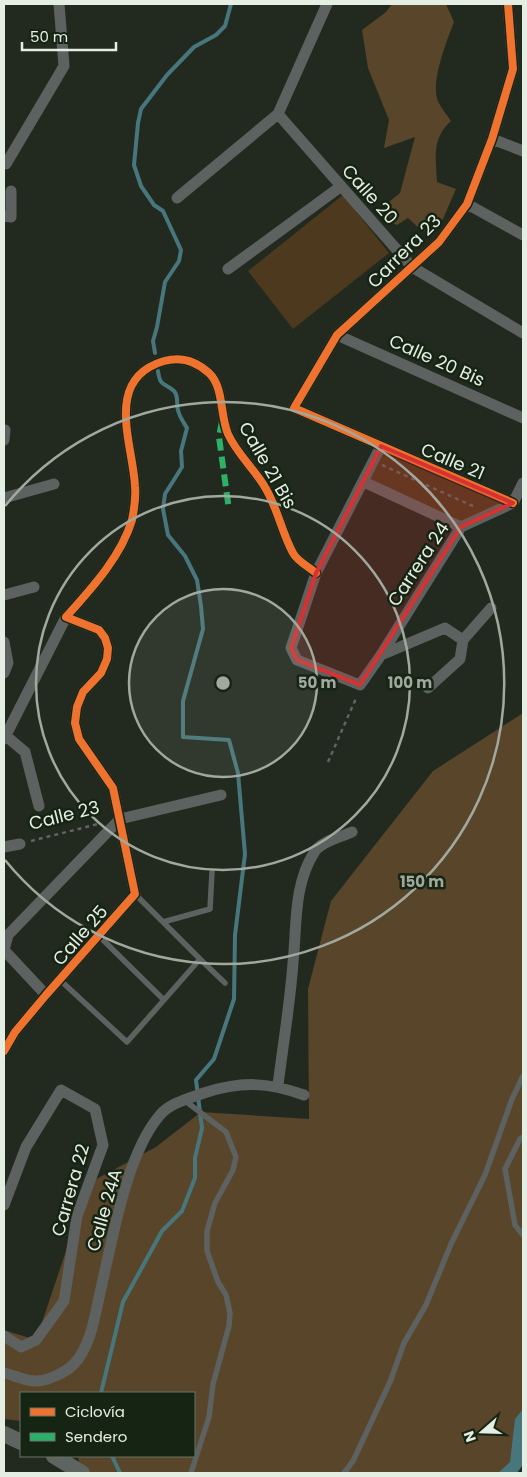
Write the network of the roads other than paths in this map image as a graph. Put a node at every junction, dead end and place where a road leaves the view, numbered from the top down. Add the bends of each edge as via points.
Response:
1 (58, 4) edge
2 (326, 4) edge
3 (508, 4) edge
4 (518, 70) edge
5 (278, 114) junction
6 (492, 139) junction
7 (523, 151) edge
8 (4, 164) edge
9 (340, 187) junction
10 (11, 191) dead end
11 (177, 198) dead end
12 (468, 204) junction
13 (4, 216) edge
14 (523, 235) edge
15 (412, 267) junction
16 (228, 269) dead end
17 (523, 333) edge
18 (336, 335) junction
19 (523, 418) edge
20 (381, 446) junction
21 (364, 482) junction
22 (523, 483) edge
23 (54, 484) dead end
24 (4, 498) edge
25 (513, 503) junction
26 (461, 527) junction
27 (316, 573) junction
28 (34, 587) dead end
29 (4, 595) edge
30 (492, 608) dead end
31 (66, 617) junction
32 (463, 640) junction
33 (4, 642) edge
34 (381, 655) junction
35 (5, 671) edge
36 (428, 688) dead end
37 (5, 737) edge
38 (221, 795) dead end
39 (39, 806) dead end
40 (120, 819) junction
41 (352, 832) dead end
42 (20, 844) road end
43 (4, 848) edge
44 (212, 872) dead end
45 (135, 894) junction
46 (163, 922) junction
47 (98, 936) junction
48 (4, 950) edge
49 (200, 959) junction
50 (60, 980) junction
51 (225, 983) dead end
52 (46, 995) junction
53 (164, 1000) junction
54 (4, 1051) edge
55 (523, 1076) edge
56 (278, 1085) junction
57 (304, 1094) dead end
58 (184, 1100) junction
59 (523, 1136) edge
60 (4, 1205) edge
61 (523, 1235) edge
62 (4, 1336) edge
63 (4, 1373) edge
64 (4, 1434) edge
65 (20, 1442) edge
66 (56, 1457) edge
67 (82, 1473) edge
68 (191, 1473) edge
69 (344, 1473) edge

1 - 8 street via 64,66
2 - 5 street
3 - 4 street, Carrera 23
4 - 6 street, Carrera 23
5 - 9 street, Calle 20
5 - 11 street
6 - 7 street
6 - 12 street, Carrera 23
9 - 15 street, Calle 20
9 - 16 street
10 - 13 street via 11,217
12 - 14 street
12 - 15 street, Carrera 23 via 440,242
15 - 17 street, Calle 20
15 - 18 street, Carrera 23
18 - 19 street, Calle 20 Bis
18 - 20 street, Carrera 23 via 294,408
20 - 21 street
20 - 25 street, Calle 21
21 - 26 street
21 - 27 street
22 - 25 street
23 - 24 street
25 - 26 street, Carrera 24
26 - 34 street, Carrera 24
27 - 31 street, Calle 21 Bis via 294,554 271,497 228,435 218,390 211,375 197,363 186,359 162,362 143,373 134,385 125,409 135,486 134,509 125,539 93,587
27 - 34 street, Carrera 24 via 291,648 296,660 360,685
28 - 29 street
30 - 32 street
31 - 37 street, Calle 21 Bis
31 - 40 street via 99,630 108,648 101,673 83,692 75,723 79,739 113,788
32 - 34 street via 445,628
32 - 36 street via 460,659
33 - 35 street via 8,663
37 - 39 street via 25,752
38 - 40 street, Calle 23
40 - 45 street
40 - 48 street via 8,935
41 - 56 street via 316,850 303,877 297,901
42 - 43 street, Calle 23
44 - 46 lane via 210,909
45 - 46 lane
45 - 47 street, Calle 25
46 - 49 lane
47 - 50 street, Calle 25
47 - 53 lane
48 - 52 street
49 - 51 lane
49 - 53 lane
50 - 52 street, Calle 25
50 - 53 lane via 127,1042
52 - 54 street, Calle 25 via 15,1032
55 - 69 lane via 485,1175 426,1305 404,1343 390,1382 353,1461
56 - 57 street, Calle 24A
56 - 58 street, Calle 24A via 222,1087
58 - 63 street, Calle 24A via 161,1113 145,1138 120,1201 93,1325 76,1362 52,1377 33,1381
58 - 68 lane via 226,1132 236,1157 233,1170 215,1203 207,1231 207,1251 230,1313 204,1437
59 - 61 lane via 505,1169 515,1225
60 - 62 street, Carrera 22 via 26,1147 62,1090 94,1109 103,1145 77,1216 64,1301 36,1340 21,1346
64 - 65 main road
66 - 67 main road

